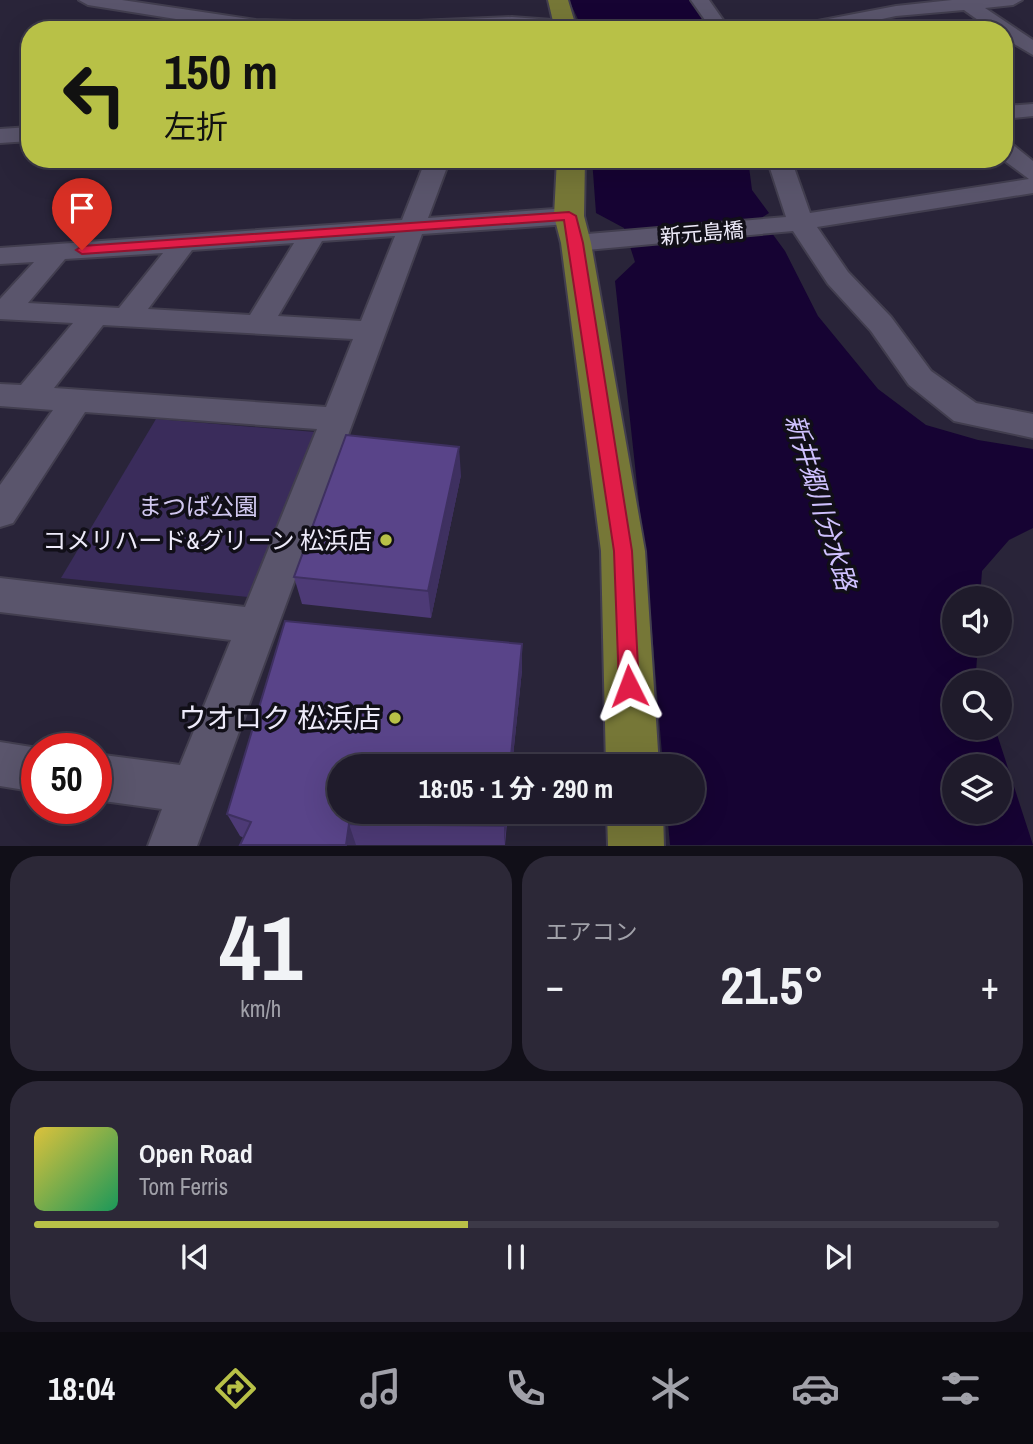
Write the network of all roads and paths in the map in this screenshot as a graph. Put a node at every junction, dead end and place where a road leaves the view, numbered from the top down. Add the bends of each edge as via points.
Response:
1 (88, 0) edge
2 (558, 0) edge
3 (700, 0) edge
4 (1013, 0) edge
5 (965, 3) edge
6 (224, 21) edge
7 (564, 21) edge
8 (715, 21) edge
9 (847, 21) edge
10 (990, 21) edge
11 (1013, 37) edge
12 (1033, 51) edge
13 (1013, 54) edge
14 (1033, 110) edge
15 (1013, 112) edge
16 (21, 135) edge
17 (0, 136) edge
18 (1013, 156) edge
19 (435, 168) edge
20 (571, 168) edge
21 (781, 168) edge
22 (1033, 173) edge
23 (1033, 186) edge
24 (790, 224) junction
25 (414, 227) junction
26 (573, 230) junction
27 (313, 234) junction
28 (184, 243) junction
29 (57, 252) junction
30 (0, 256) edge
31 (3, 310) edge
32 (95, 315) junction
33 (127, 317) junction
34 (258, 326) junction
35 (372, 331) junction
36 (14, 396) edge
37 (76, 401) junction
38 (337, 419) junction
39 (1033, 426) edge
40 (0, 513) edge
41 (0, 596) edge
42 (257, 626) junction
43 (632, 754) edge
44 (0, 764) edge
45 (21, 767) edge
46 (112, 779) edge
47 (194, 790) junction
48 (635, 824) edge
49 (172, 845) edge
50 (636, 845) edge

1 - 6 street
2 - 7 main road
3 - 8 street
4 - 5 street
5 - 9 street
5 - 10 street
11 - 12 street
12 - 13 street
14 - 15 street
16 - 17 street
18 - 22 street
19 - 25 street
20 - 26 main road
21 - 24 street
23 - 24 street, 新元島橋
24 - 26 street, 新元島橋 via 625,241
24 - 39 street via 880,324 920,377 966,413
25 - 26 street, 新元島橋
25 - 27 street, 新元島橋
25 - 35 street
26 - 43 main road via 623,551
27 - 28 street, 新元島橋
27 - 34 street
28 - 29 street, 新元島橋
28 - 33 street
29 - 30 street, 新元島橋
29 - 31 street
31 - 32 street
32 - 33 street
32 - 36 street
33 - 34 street
34 - 35 street
35 - 38 street
36 - 37 street
37 - 38 street
37 - 40 street
38 - 42 street
41 - 42 street
42 - 47 street
44 - 45 street
46 - 47 street
47 - 49 street
48 - 50 main road

